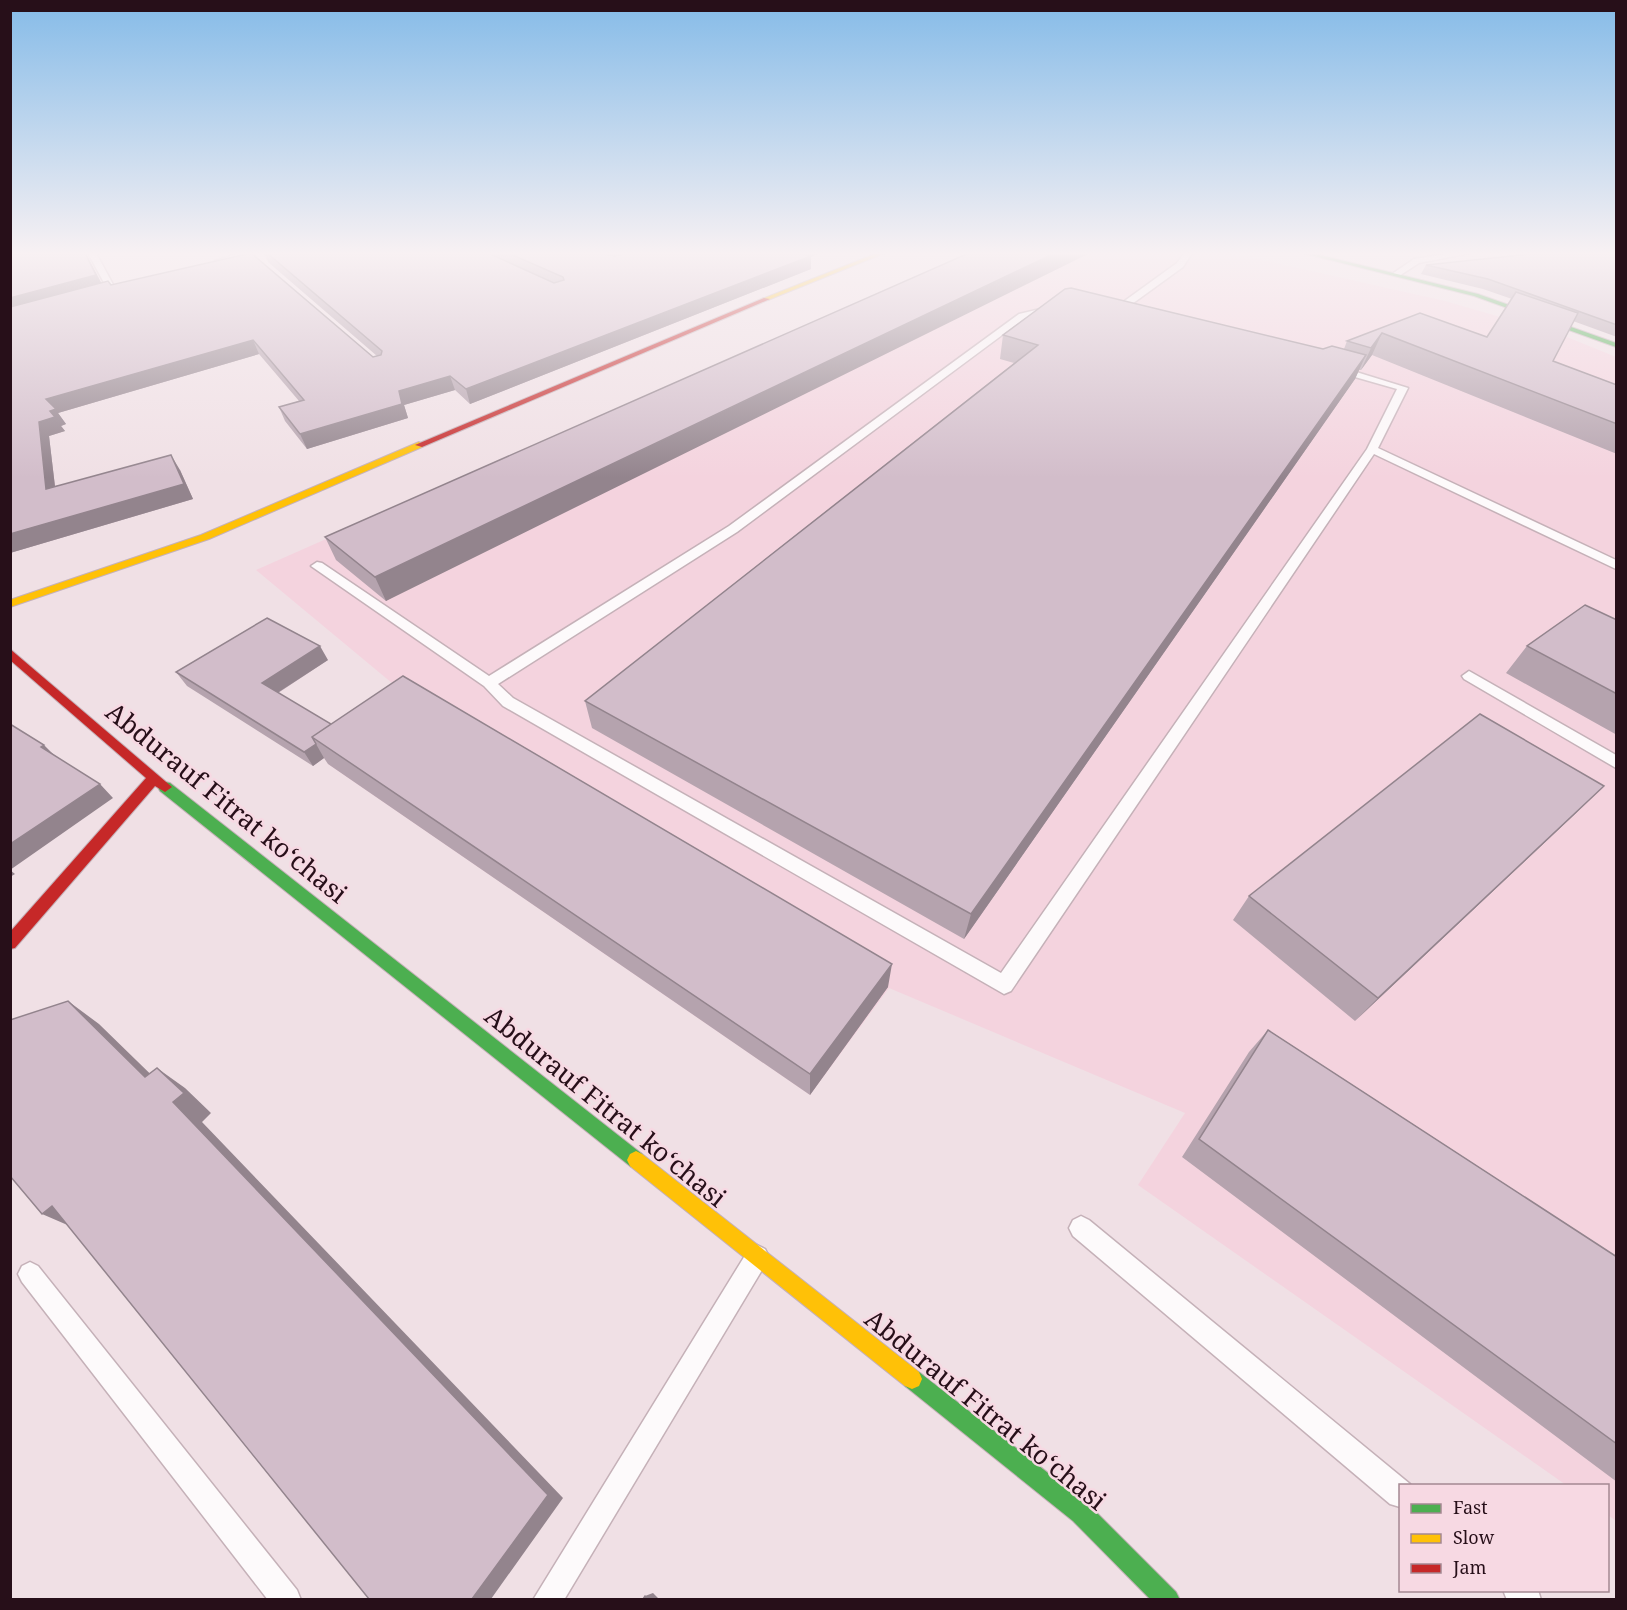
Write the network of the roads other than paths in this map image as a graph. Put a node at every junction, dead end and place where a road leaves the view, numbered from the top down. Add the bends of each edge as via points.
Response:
1 (693, 328) edge
2 (1006, 328) edge
3 (1569, 328) edge
4 (1617, 345) edge
5 (1325, 365) edge
6 (1372, 449) junction
7 (1617, 565) edge
8 (316, 566) dead end
9 (10, 604) edge
10 (10, 653) edge
11 (1469, 676) dead end
12 (489, 683) junction
13 (1617, 762) edge
14 (154, 778) junction
15 (10, 943) edge
16 (1081, 1228) dead end
17 (757, 1257) junction
18 (30, 1274) dead end
19 (1399, 1492) edge
20 (287, 1599) edge
21 (547, 1599) edge
22 (1168, 1599) edge

1 - 9 street via 205,537
2 - 12 lane via 733,529
3 - 4 street
5 - 6 lane via 1403,388
6 - 7 lane
6 - 12 lane via 1004,985 508,702
8 - 12 lane
10 - 14 street, Abdurauf Fitrat koʻchasi
11 - 13 lane
14 - 15 street
14 - 17 street, Abdurauf Fitrat koʻchasi
16 - 19 lane
17 - 21 lane
17 - 22 street, Abdurauf Fitrat koʻchasi via 1081,1514
18 - 20 lane

